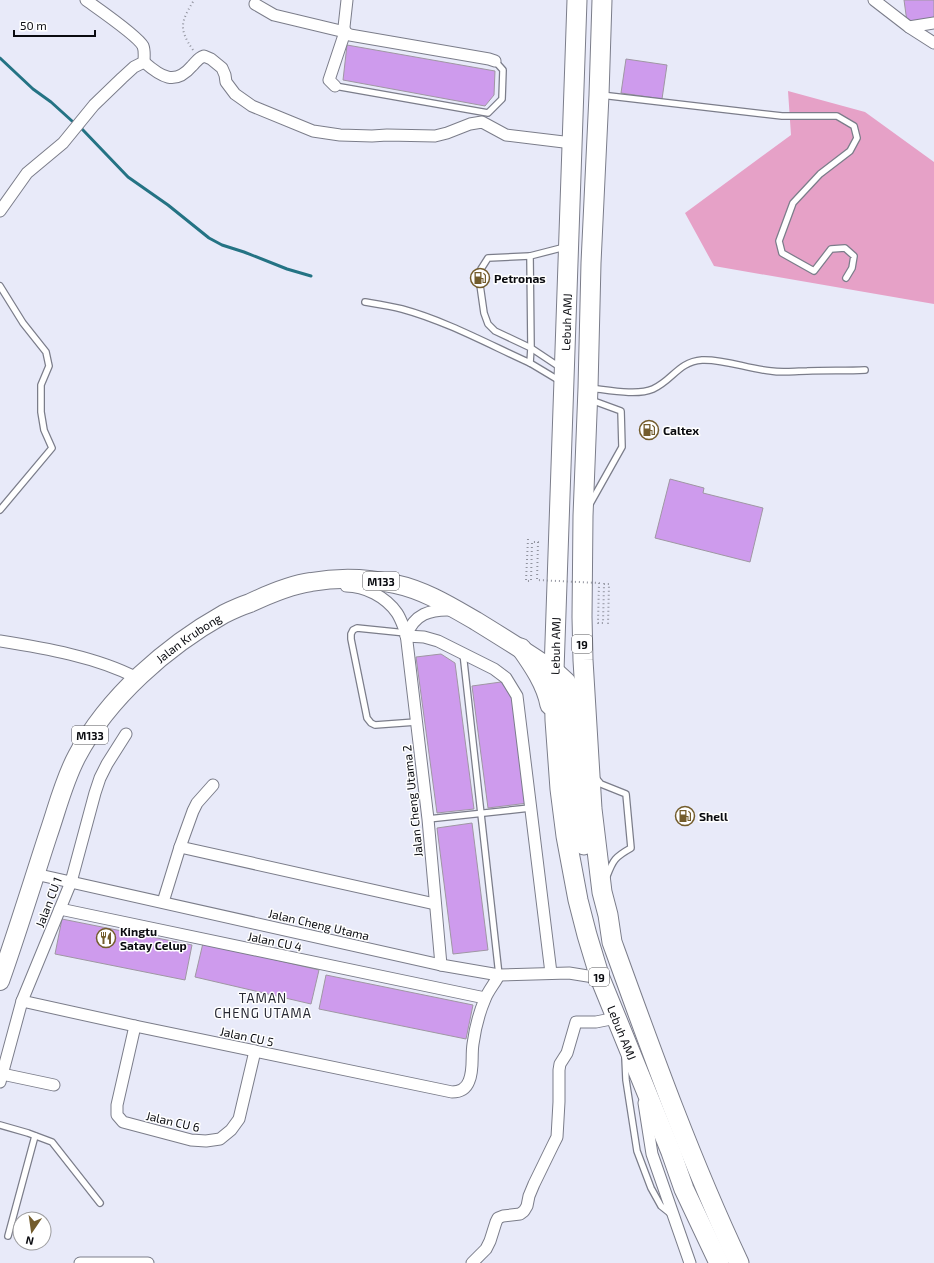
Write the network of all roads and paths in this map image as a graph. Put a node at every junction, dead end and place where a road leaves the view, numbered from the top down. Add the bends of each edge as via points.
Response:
1 (86, 0) edge
2 (194, 0) edge
3 (347, 0) edge
4 (564, 0) edge
5 (577, 0) edge
6 (594, 0) edge
7 (602, 0) edge
8 (874, 0) edge
9 (255, 4) dead end
10 (934, 23) edge
11 (909, 27) junction
12 (345, 32) junction
13 (934, 43) edge
14 (199, 58) junction
15 (495, 61) joint
16 (600, 61) junction
17 (144, 62) junction
18 (575, 78) junction
19 (335, 86) joint
20 (599, 95) junction
21 (572, 143) junction
22 (0, 211) edge
23 (569, 246) junction
24 (530, 256) junction
25 (846, 278) dead end
26 (0, 286) edge
27 (365, 302) dead end
28 (531, 348) junction
29 (530, 363) junction
30 (865, 370) dead end
31 (564, 377) junction
32 (587, 393) junction
33 (0, 510) edge
34 (583, 516) junction
35 (528, 539) dead end
36 (300, 584) junction
37 (457, 610) junction
38 (582, 617) junction
39 (608, 625) dead end
40 (555, 629) junction
41 (406, 634) junction
42 (0, 641) edge
43 (521, 648) junction
44 (463, 652) junction
45 (554, 671) junction
46 (137, 678) junction
47 (416, 722) junction
48 (126, 734) dead end
49 (557, 748) junction
50 (589, 770) junction
51 (212, 785) dead end
52 (530, 808) junction
53 (481, 813) junction
54 (428, 818) junction
55 (180, 847) junction
56 (35, 874) junction
57 (70, 882) junction
58 (602, 892) junction
59 (163, 902) junction
60 (435, 904) junction
61 (60, 908) junction
62 (612, 942) junction
63 (441, 965) junction
64 (551, 973) junction
65 (499, 975) junction
66 (600, 978) junction
67 (0, 981) edge
68 (485, 998) junction
69 (22, 1001) junction
70 (616, 1018) junction
71 (135, 1026) junction
72 (624, 1037) junction
73 (255, 1051) junction
74 (1, 1078) edge
75 (641, 1080) junction
76 (54, 1085) dead end
77 (0, 1125) edge
78 (35, 1136) junction
79 (100, 1203) dead end
80 (673, 1215) junction
81 (8, 1236) dead end
82 (80, 1263) edge
83 (148, 1263) edge
84 (472, 1263) edge
85 (690, 1263) edge
86 (719, 1263) edge
87 (739, 1263) edge

1 - 17 street via 142,45
2 - 14 path via 185,15 182,27 185,38
3 - 12 street
4 - 18 highway via 567,11 569,64
5 - 18 highway, Lebuh AMJ / 19
6 - 16 highway via 595,51
7 - 16 highway, Lebuh AMJ / 19
8 - 11 street
9 - 12 street via 274,15
10 - 11 street
11 - 13 street
12 - 15 street
12 - 19 street via 329,80
14 - 17 street via 184,74 175,79 154,71
14 - 21 street via 204,56 211,59 222,68 226,82 235,94 252,106 313,131 340,135 435,136 482,122 506,135
15 - 19 lane via 503,70 502,99 488,113
16 - 20 highway, Lebuh AMJ / 19
17 - 22 street via 122,78 63,143 27,173
18 - 21 highway, Lebuh AMJ / 19
20 - 25 lane via 782,116 838,116 854,126 857,138 850,151 820,174 793,203 779,241 782,253 814,271 831,249 845,248 854,256 852,268
20 - 32 highway, Lebuh AMJ / 19 via 590,263
21 - 23 highway, Lebuh AMJ / 19
23 - 24 lane
23 - 31 highway, Lebuh AMJ / 19
24 - 28 lane
24 - 28 lane via 488,258 481,269 480,285 488,324 495,331
26 - 33 lane via 23,323 46,352 49,366 41,386 41,412 44,430 52,448
27 - 29 lane via 402,309 434,320
28 - 29 lane
28 - 31 lane
29 - 31 lane
30 - 32 lane via 771,372 702,360 690,362 662,383 645,391
31 - 40 highway, Lebuh AMJ / 19
32 - 34 highway, Lebuh AMJ / 19
32 - 34 lane via 621,411 622,448
34 - 38 highway, Lebuh AMJ / 19
35 - 39 path, bridge via 526,581 531,581 532,542 538,542 537,580 599,583 598,623 603,624 604,584 609,584
36 - 37 main road, Jalan Krubong / M133 via 344,579 381,581 414,589
36 - 41 street, Jalan Cheng Utama 2 via 317,588 349,586 373,593 391,605 402,621
36 - 46 main road, Jalan Krubong / M133 via 224,614 190,636
37 - 41 street via 436,610 419,616
37 - 43 main road, Jalan Krubong / M133
38 - 45 highway via 573,646
38 - 50 highway, Lebuh AMJ / 19
40 - 43 highway via 548,644 538,650
40 - 45 highway, Lebuh AMJ / 19
41 - 44 street via 438,641
41 - 47 street, Jalan Cheng Utama 2
41 - 47 lane via 357,628 353,630 351,638 367,718 375,725
42 - 46 street via 40,647 104,664
43 - 45 main road, Jalan Krubong / M133
43 - 49 highway via 537,672 549,699
44 - 52 street via 500,673 511,684 517,696
44 - 53 lane
45 - 49 highway, Lebuh AMJ / 19
45 - 62 highway via 566,682 571,696 572,757 578,810 591,877
46 - 56 main road, Jalan Krubong / M133 via 106,713 77,757 58,804
47 - 54 street, Jalan Cheng Utama 2
48 - 57 street, Jalan CU 1 via 100,778
49 - 66 highway, Lebuh AMJ / 19 via 566,836 587,936
50 - 58 highway, Lebuh AMJ / 19
50 - 58 lane via 601,784 626,794 631,848 619,855 611,865
51 - 55 street via 193,812
52 - 53 lane
52 - 64 street
53 - 54 lane
53 - 65 lane
54 - 60 street, Jalan Cheng Utama 2
55 - 59 street
55 - 60 street
56 - 57 street, Jalan Cheng Utama
56 - 67 main road, Jalan Krubong / M133
57 - 59 street, Jalan Cheng Utama
57 - 61 street, Jalan CU 1
58 - 62 highway, Lebuh AMJ / 19
59 - 63 street, Jalan Cheng Utama
60 - 63 street, Jalan Cheng Utama 2
61 - 68 street, Jalan CU 4
61 - 69 street, Jalan CU 1
62 - 87 highway, Lebuh AMJ / 19 via 693,1159
63 - 65 street, Jalan Cheng Utama
64 - 65 street, Jalan Cheng Utama
64 - 66 street, Jalan Cheng Utama
65 - 68 street
66 - 70 highway, Lebuh AMJ / 19
68 - 73 street, Jalan CU 5 via 472,1046 471,1075 465,1088 459,1092
69 - 71 street, Jalan CU 5
69 - 74 street, Jalan CU 1
70 - 72 highway, Lebuh AMJ / 19
70 - 84 street via 576,1022 567,1053 560,1064 554,1145 528,1196 524,1211 498,1218 486,1249
71 - 73 street, Jalan CU 5
71 - 73 street, Jalan CU 6 via 117,1115 123,1122 191,1140 206,1141 220,1138 231,1130 239,1119
72 - 75 highway, Lebuh AMJ / 19
72 - 80 lane via 626,1080 637,1151 661,1206
74 - 76 street
75 - 80 street via 652,1154
75 - 86 highway, Lebuh AMJ / 19 via 684,1189
77 - 78 lane
78 - 79 lane via 52,1142
78 - 81 lane
80 - 85 street
82 - 83 street

